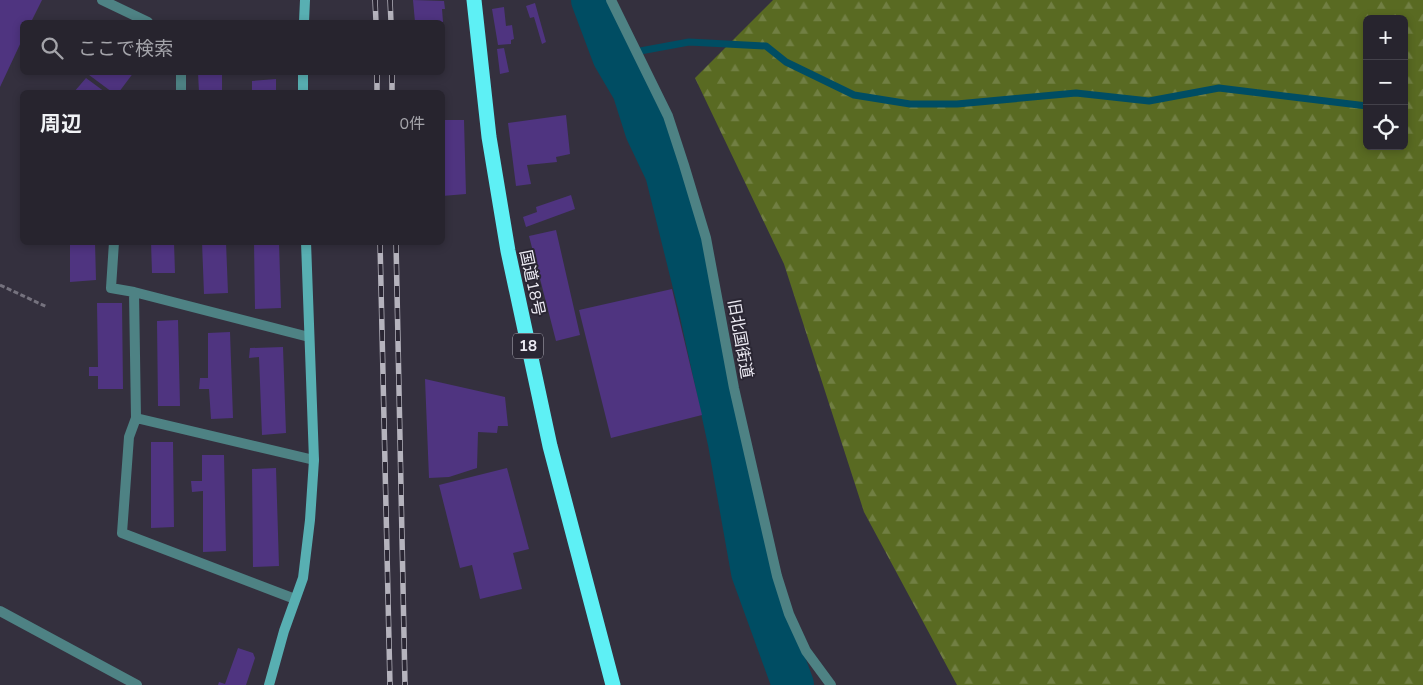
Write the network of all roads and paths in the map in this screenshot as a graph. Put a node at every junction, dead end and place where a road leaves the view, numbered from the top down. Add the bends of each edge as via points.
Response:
1 (102, 0) edge
2 (305, 0) edge
3 (474, 0) edge
4 (611, 0) edge
5 (144, 20) edge
6 (304, 20) edge
7 (181, 75) edge
8 (303, 75) edge
9 (181, 90) edge
10 (303, 90) edge
11 (114, 245) edge
12 (306, 245) edge
13 (0, 284) edge
14 (134, 292) junction
15 (46, 307) dead end
16 (308, 337) junction
17 (136, 418) junction
18 (314, 460) junction
19 (295, 599) junction
20 (0, 611) edge
21 (137, 685) edge
22 (269, 685) edge
23 (613, 685) edge
24 (831, 685) edge

1 - 5 street
2 - 6 street
3 - 23 highway, 国道18号 / 18 via 489,137 508,250 550,446
4 - 24 street, 旧北国街道 via 668,116 684,165 706,238 734,388 777,576 789,614 806,651
7 - 9 street
8 - 10 street
11 - 14 street via 111,288
12 - 16 street
13 - 15 path
14 - 16 street
14 - 17 street
16 - 18 street
17 - 18 street
17 - 19 street via 129,437 122,533
18 - 19 street via 303,578
19 - 22 street
20 - 21 street

